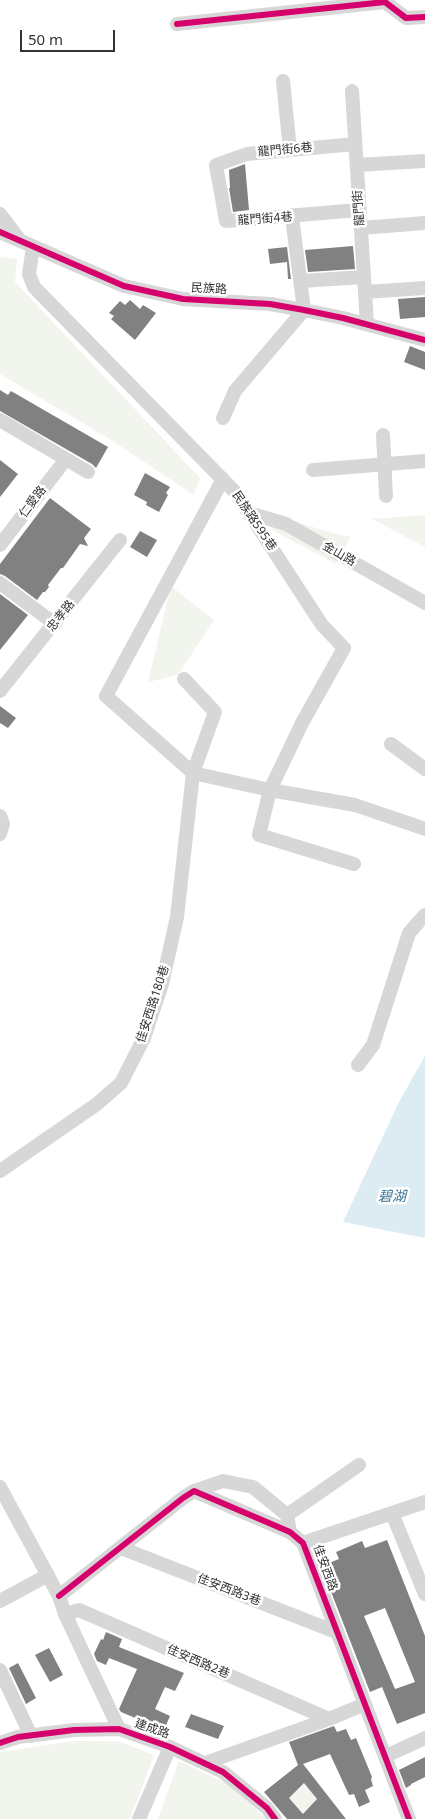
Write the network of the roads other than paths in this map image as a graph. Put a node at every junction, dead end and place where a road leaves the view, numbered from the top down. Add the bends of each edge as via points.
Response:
1 (311, 5) edge
2 (425, 17) edge
3 (177, 24) dead end
4 (283, 81) dead end
5 (352, 92) dead end
6 (355, 144) junction
7 (290, 150) junction
8 (425, 161) edge
9 (216, 165) joint
10 (357, 165) junction
11 (359, 210) junction
12 (0, 214) edge
13 (292, 217) junction
14 (425, 223) edge
15 (360, 228) junction
16 (0, 232) edge
17 (27, 244) junction
18 (364, 276) junction
19 (301, 281) junction
20 (425, 288) edge
21 (365, 292) junction
22 (304, 310) junction
23 (367, 324) junction
24 (425, 340) edge
25 (223, 418) dead end
26 (0, 420) edge
27 (383, 435) dead end
28 (66, 459) junction
29 (425, 461) edge
30 (385, 464) junction
31 (312, 470) dead end
32 (88, 472) dead end
33 (222, 479) junction
34 (386, 496) dead end
35 (249, 513) junction
36 (120, 540) dead end
37 (0, 545) edge
38 (0, 583) edge
39 (425, 603) edge
40 (55, 624) junction
41 (184, 679) dead end
42 (0, 692) edge
43 (391, 744) dead end
44 (425, 769) edge
45 (194, 773) junction
46 (270, 790) junction
47 (0, 816) edge
48 (425, 829) edge
49 (0, 834) edge
50 (354, 864) dead end
51 (425, 914) edge
52 (358, 1065) dead end
53 (0, 1171) edge
54 (358, 1465) dead end
55 (0, 1487) edge
56 (194, 1491) junction
57 (425, 1502) edge
58 (392, 1513) junction
59 (287, 1516) junction
60 (290, 1532) junction
61 (303, 1543) junction
62 (121, 1548) junction
63 (48, 1575) junction
64 (425, 1594) edge
65 (59, 1596) junction
66 (0, 1600) edge
67 (65, 1614) junction
68 (336, 1632) junction
69 (0, 1670) edge
70 (365, 1704) junction
71 (329, 1718) junction
72 (119, 1729) junction
73 (31, 1736) junction
74 (425, 1738) edge
75 (0, 1743) edge
76 (170, 1747) junction
77 (386, 1756) junction
78 (205, 1763) junction
79 (139, 1819) edge
80 (275, 1819) edge
81 (409, 1819) edge

1 - 2 street via 385,2 406,18
1 - 3 street
4 - 7 street
5 - 6 street, 龍門街
6 - 7 street, 龍門街6巷
6 - 10 street, 龍門街
7 - 9 street, 龍門街6巷 via 247,154
8 - 10 street
9 - 13 street, 龍門街4巷 via 226,221
10 - 11 street, 龍門街
11 - 13 street, 龍門街4巷
11 - 15 street, 龍門街
12 - 17 street
13 - 19 street
14 - 15 street
15 - 18 street, 龍門街
16 - 17 street, 民族路
17 - 22 street, 民族路 via 124,286 183,299 270,304
17 - 33 street, 民族路595巷 via 29,274 34,287
18 - 19 street
18 - 21 street, 龍門街
19 - 22 street
20 - 21 street
21 - 23 street, 龍門街
22 - 23 street, 民族路
22 - 25 street via 235,390
23 - 24 street, 民族路
26 - 28 street
27 - 30 street
28 - 32 street
28 - 37 street, 仁愛路
29 - 30 street
30 - 31 street
30 - 34 street
33 - 35 street, 民族路595巷
33 - 45 street via 106,696
35 - 39 street, 金山路 via 286,524
35 - 46 street, 民族路595巷 via 322,625 344,648 302,723
36 - 40 street, 忠孝路
38 - 40 street
40 - 42 street, 忠孝路
41 - 45 street, 佳安西路180巷 via 215,712
43 - 44 street
45 - 46 street
45 - 53 street, 佳安西路180巷 via 177,917 162,984 144,1038 121,1084
46 - 48 street via 355,805
46 - 50 street, 民族路595巷 via 259,834
47 - 49 street via 3,824
51 - 52 street via 408,933 373,1045
54 - 59 street
55 - 63 street
56 - 59 street via 223,1481 252,1487
56 - 60 street, 佳安西路
56 - 62 street
57 - 58 street
58 - 61 street
58 - 64 street
59 - 60 street
60 - 61 street, 佳安西路
61 - 68 street, 佳安西路
62 - 65 street
62 - 68 street, 佳安西路3巷
63 - 65 street
63 - 66 street
65 - 67 street
67 - 71 street, 佳安西路2巷 via 78,1610
67 - 72 street
68 - 70 street, 佳安西路
69 - 73 street
70 - 71 street
70 - 77 street, 佳安西路
71 - 78 street
72 - 73 street, 建成路 via 74,1730
72 - 76 street, 建成路
73 - 75 street, 建成路
74 - 77 street
76 - 78 street, 建成路
76 - 79 street
77 - 81 street, 佳安西路
78 - 80 street, 建成路 via 223,1772

